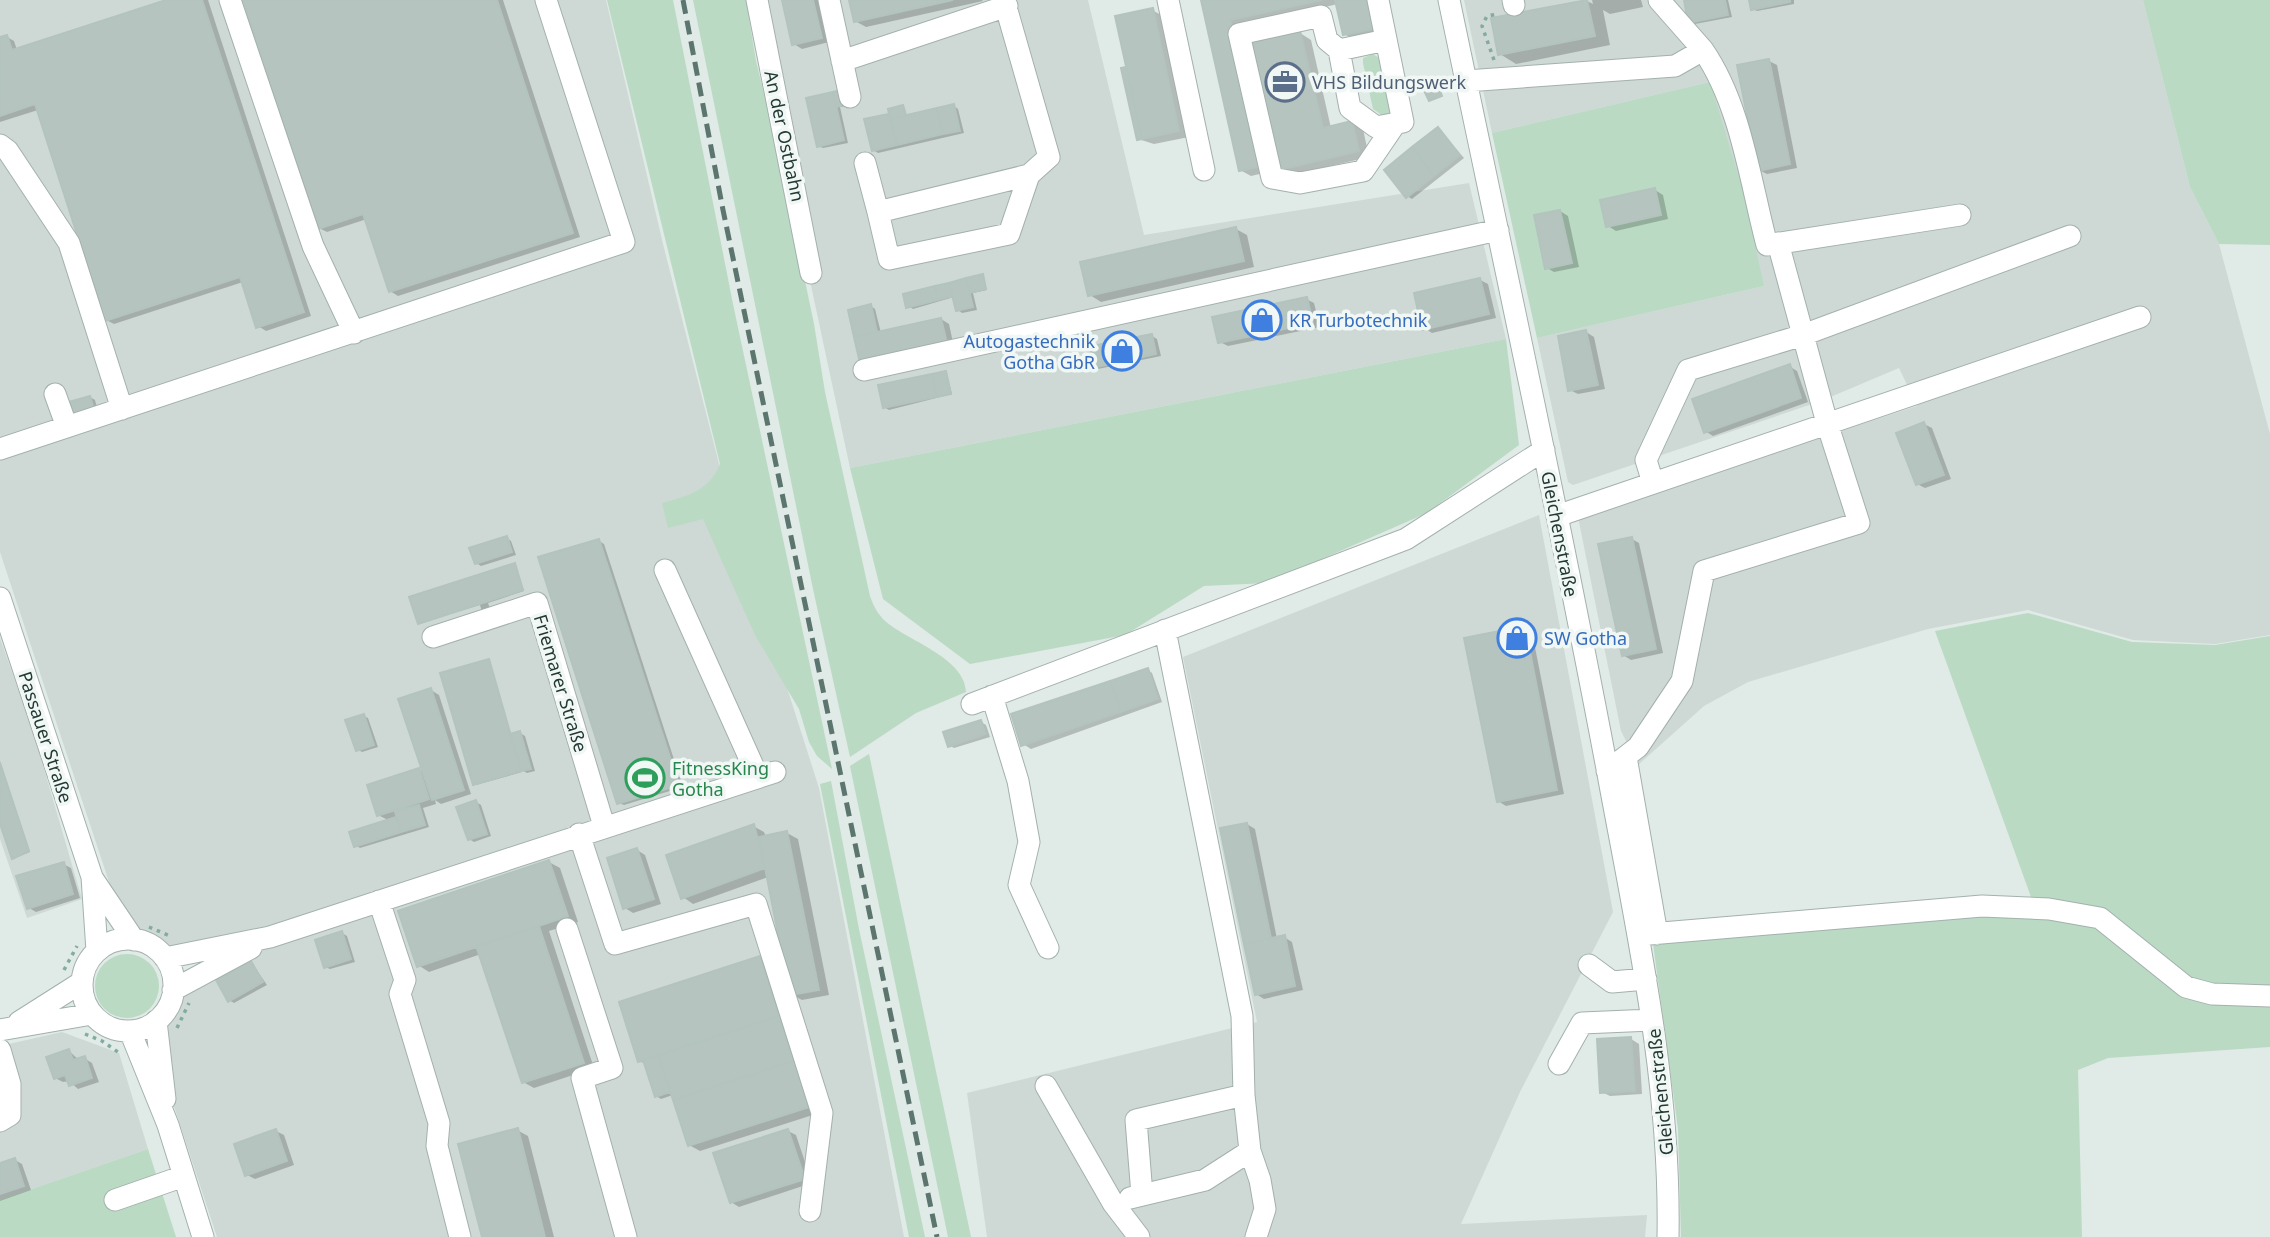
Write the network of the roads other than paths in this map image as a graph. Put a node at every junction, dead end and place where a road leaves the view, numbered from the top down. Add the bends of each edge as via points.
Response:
1 (230, 0) edge
2 (547, 0) edge
3 (757, 0) edge
4 (829, 0) edge
5 (1168, 0) edge
6 (1378, 0) edge
7 (1449, 0) edge
8 (1659, 0) edge
9 (1006, 3) edge
10 (1386, 40) junction
11 (1339, 50) junction
12 (1703, 50) junction
13 (842, 61) junction
14 (1466, 81) junction
15 (850, 97) dead end
16 (1395, 124) junction
17 (0, 145) edge
18 (865, 163) dead end
19 (1204, 170) dead end
20 (1029, 175) junction
21 (878, 212) junction
22 (1960, 215) dead end
23 (1498, 230) junction
24 (2070, 236) dead end
25 (1779, 243) junction
26 (811, 273) dead end
27 (2140, 317) dead end
28 (354, 333) junction
29 (1803, 335) junction
30 (864, 370) dead end
31 (55, 394) dead end
32 (122, 409) junction
33 (1827, 423) junction
34 (67, 427) junction
35 (0, 449) edge
36 (1544, 450) junction
37 (1653, 483) junction
38 (1557, 516) junction
39 (666, 570) dead end
40 (0, 598) edge
41 (1165, 630) junction
42 (433, 637) dead end
43 (1626, 757) junction
44 (1607, 771) junction
45 (604, 826) junction
46 (579, 834) junction
47 (92, 877) junction
48 (379, 901) junction
49 (567, 929) dead end
50 (140, 933) junction
51 (1647, 934) junction
52 (271, 937) junction
53 (1048, 948) dead end
54 (97, 951) junction
55 (165, 958) junction
56 (1589, 965) dead end
57 (1646, 979) junction
58 (82, 982) junction
59 (173, 990) junction
60 (2270, 996) edge
61 (92, 1014) junction
62 (1652, 1020) junction
63 (156, 1021) junction
64 (6, 1028) edge
65 (130, 1031) junction
66 (0, 1050) edge
67 (149, 1051) junction
68 (1559, 1063) dead end
69 (1046, 1086) dead end
70 (1244, 1095) junction
71 (0, 1121) edge
72 (1250, 1151) junction
73 (184, 1177) junction
74 (1142, 1195) junction
75 (115, 1200) dead end
76 (1113, 1203) junction
77 (810, 1211) dead end
78 (203, 1237) edge
79 (460, 1237) edge
80 (626, 1237) edge
81 (1139, 1237) edge
82 (1256, 1237) edge
83 (1668, 1237) edge

1 - 28 street via 313,246
2 - 28 street via 624,242
3 - 26 street, An der Ostbahn
4 - 13 street
5 - 19 street
6 - 10 street
7 - 14 street, Gleichenstraße
8 - 12 street
9 - 13 street
9 - 20 street via 1049,157
10 - 11 street
10 - 16 street via 1403,122
11 - 16 street via 1350,108 1376,127
11 - 16 street via 1327,40 1321,16 1240,34 1272,178 1300,183 1363,171
12 - 14 street via 1675,66
12 - 25 street via 1729,103 1767,245
13 - 15 street
14 - 23 street, Gleichenstraße
17 - 32 street via 8,150 69,243
18 - 21 street
20 - 21 street
20 - 21 street via 1009,234 889,258
22 - 25 street
23 - 30 street
23 - 36 street, Gleichenstraße
24 - 29 street
25 - 29 street
27 - 33 street
28 - 32 street
29 - 33 street
29 - 37 street via 1688,370 1646,460
31 - 34 street
32 - 34 street
33 - 37 street
33 - 43 street via 1859,523 1704,571 1682,681 1638,747
34 - 35 street
36 - 38 street, Gleichenstraße
36 - 41 street via 1406,539
37 - 38 street
38 - 44 street, Gleichenstraße
39 - 45 street via 767,775
40 - 47 street, Passauer Straße
41 - 53 street via 982,700 1018,781 1029,842 1019,885
41 - 70 street via 1242,1016
42 - 45 street, Friemarer Straße via 537,603
43 - 44 street
43 - 51 street
44 - 51 street, Gleichenstraße
45 - 46 street
46 - 48 street
46 - 77 street via 615,944 756,904 822,1113
47 - 50 street, Passauer Straße
47 - 54 street, Passauer Straße
48 - 52 street
48 - 79 street via 405,980 400,994 439,1123 438,1146
49 - 80 street via 612,1068 582,1079
50 - 54 street
50 - 55 street
51 - 57 street, Gleichenstraße
51 - 60 street via 1982,906 2049,909 2100,918 2186,987 2212,994
52 - 55 street
52 - 59 street
54 - 58 street via 89,959
55 - 59 street via 172,971
56 - 57 street via 1612,982
57 - 62 street, Gleichenstraße
58 - 61 street
58 - 64 street
59 - 63 street via 166,1011
61 - 64 street
61 - 65 street via 116,1030
62 - 68 street via 1582,1023
62 - 83 street, Gleichenstraße via 1669,1173
63 - 65 street
63 - 67 street
65 - 67 street
66 - 71 street via 11,1098 10,1115
67 - 73 street
69 - 76 street
70 - 72 street
70 - 74 street via 1136,1120
72 - 74 street via 1205,1180
72 - 82 street via 1265,1209
73 - 75 street
73 - 78 street
74 - 76 street
76 - 81 street

